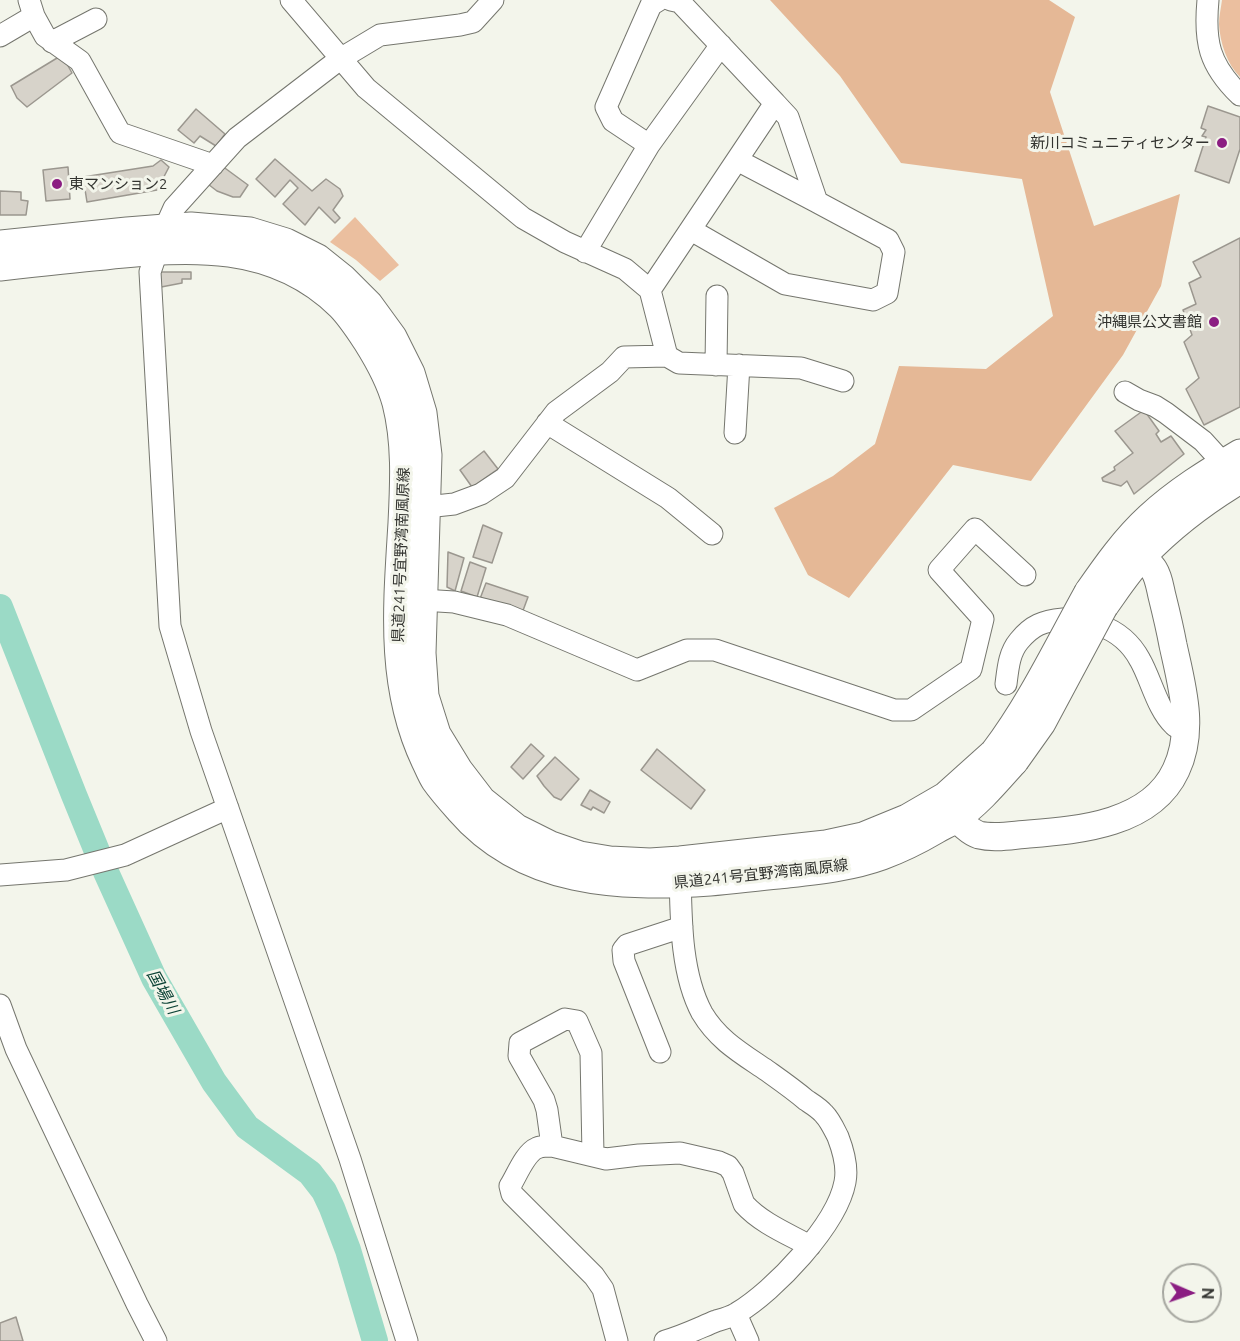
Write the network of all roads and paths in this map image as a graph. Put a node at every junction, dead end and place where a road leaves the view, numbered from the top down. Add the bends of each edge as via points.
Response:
1 (291, 0) edge
2 (494, 0) edge
3 (659, 0) edge
4 (671, 0) edge
5 (1208, 0) edge
6 (31, 8) edge
7 (96, 19) dead end
8 (0, 36) edge
9 (52, 42) junction
10 (721, 45) junction
11 (340, 59) junction
12 (1240, 95) edge
13 (775, 103) junction
14 (649, 145) junction
15 (737, 160) junction
16 (213, 165) junction
17 (817, 202) junction
18 (691, 230) junction
19 (161, 239) junction
20 (0, 244) edge
21 (585, 252) junction
22 (0, 267) edge
23 (651, 290) junction
24 (717, 296) dead end
25 (667, 356) junction
26 (716, 364) junction
27 (739, 365) junction
28 (843, 381) dead end
29 (1125, 392) dead end
30 (547, 423) junction
31 (735, 434) dead end
32 (1234, 466) edge
33 (426, 507) junction
34 (712, 534) dead end
35 (1142, 556) junction
36 (1024, 575) dead end
37 (422, 600) junction
38 (1096, 600) junction
39 (1006, 684) dead end
40 (1186, 731) junction
41 (1005, 756) junction
42 (939, 800) junction
43 (228, 808) junction
44 (958, 818) junction
45 (680, 872) junction
46 (0, 875) edge
47 (682, 927) junction
48 (0, 1005) edge
49 (660, 1052) dead end
50 (552, 1146) junction
51 (592, 1155) junction
52 (810, 1246) junction
53 (736, 1314) junction
54 (156, 1341) edge
55 (407, 1341) edge
56 (617, 1341) edge
57 (665, 1341) edge
58 (748, 1341) edge

1 - 11 street
2 - 11 street via 473,22 380,35
3 - 14 street via 651,5 606,107 613,121
4 - 10 street via 680,2
5 - 12 street via 1207,34 1213,58 1225,80
6 - 8 street
6 - 9 street
7 - 9 street
9 - 16 street via 80,62 120,133
10 - 13 street
10 - 14 street
11 - 16 street via 237,138
11 - 21 street via 366,88 523,218
13 - 15 street
13 - 17 street via 788,117
14 - 21 street
15 - 17 street
15 - 18 street
16 - 19 street via 174,208
17 - 18 street via 888,240 894,252 887,293 873,300 785,284
18 - 23 street
19 - 20 main road, 県道241号宜野湾南風原線 via 127,231
19 - 22 main road, 県道241号宜野湾南風原線
19 - 33 main road, 県道241号宜野湾南風原線 via 192,226 249,231 286,242 318,258 369,304 393,336 411,373 423,413 428,455
19 - 43 street via 150,272 170,626
19 - 45 main road, 県道241号宜野湾南風原線 via 192,250 252,256 286,268 315,285 342,308 378,359 397,405 404,457 398,658 415,739 435,781 484,835 551,871 594,881 641,885
21 - 23 street via 625,269
23 - 25 street
24 - 26 street
25 - 26 street via 679,363
25 - 30 street via 624,357
26 - 27 street
27 - 28 street via 801,368
27 - 31 street
29 - 32 street via 1166,413
30 - 33 street via 506,478 481,494 454,504
30 - 34 street via 668,498
32 - 35 main road, 県道241号宜野湾南風原線
32 - 38 main road, 県道241号宜野湾南風原線 via 1191,484 1149,517 1113,555
33 - 37 main road, 県道241号宜野湾南風原線
35 - 38 main road, 県道241号宜野湾南風原線
35 - 40 main road via 1155,571 1167,617 1183,692
36 - 37 street via 975,529 939,570 983,619 971,669 911,710 894,710 715,650 687,650 637,670 507,615 454,602
37 - 45 main road, 県道241号宜野湾南風原線 via 425,696 437,734 482,800 517,828 550,845 580,855 650,862
38 - 41 main road, 県道241号宜野湾南風原線, bridge via 1042,723
39 - 40 street via 1009,660 1029,629 1046,621 1069,618 1092,622 1110,629 1128,643 1140,659 1166,716 1175,727
40 - 44 main road via 1183,751 1170,781 1143,806 1112,822 990,837 971,832
41 - 42 main road, 県道241号宜野湾南風原線
41 - 44 main road, 県道241号宜野湾南風原線 via 990,789
42 - 44 main road
42 - 45 main road, 県道241号宜野湾南風原線 via 863,836
43 - 46 street via 125,855 66,870
43 - 55 street via 350,1159
44 - 45 main road, 県道241号宜野湾南風原線 via 908,846 854,864 734,880
45 - 47 street
47 - 49 street via 627,945 623,950
47 - 52 street via 692,986 714,1030 825,1114 839,1140 845,1183 830,1218
48 - 54 street via 21,1059
50 - 51 street
50 - 51 street via 544,1100 519,1056 520,1043 565,1019 577,1021 591,1053
50 - 56 street via 535,1148 528,1154 510,1186 512,1194 594,1276 603,1289
51 - 52 street via 606,1159 680,1153 719,1162 733,1173 747,1208
52 - 53 street via 781,1278
53 - 57 street
53 - 58 street

